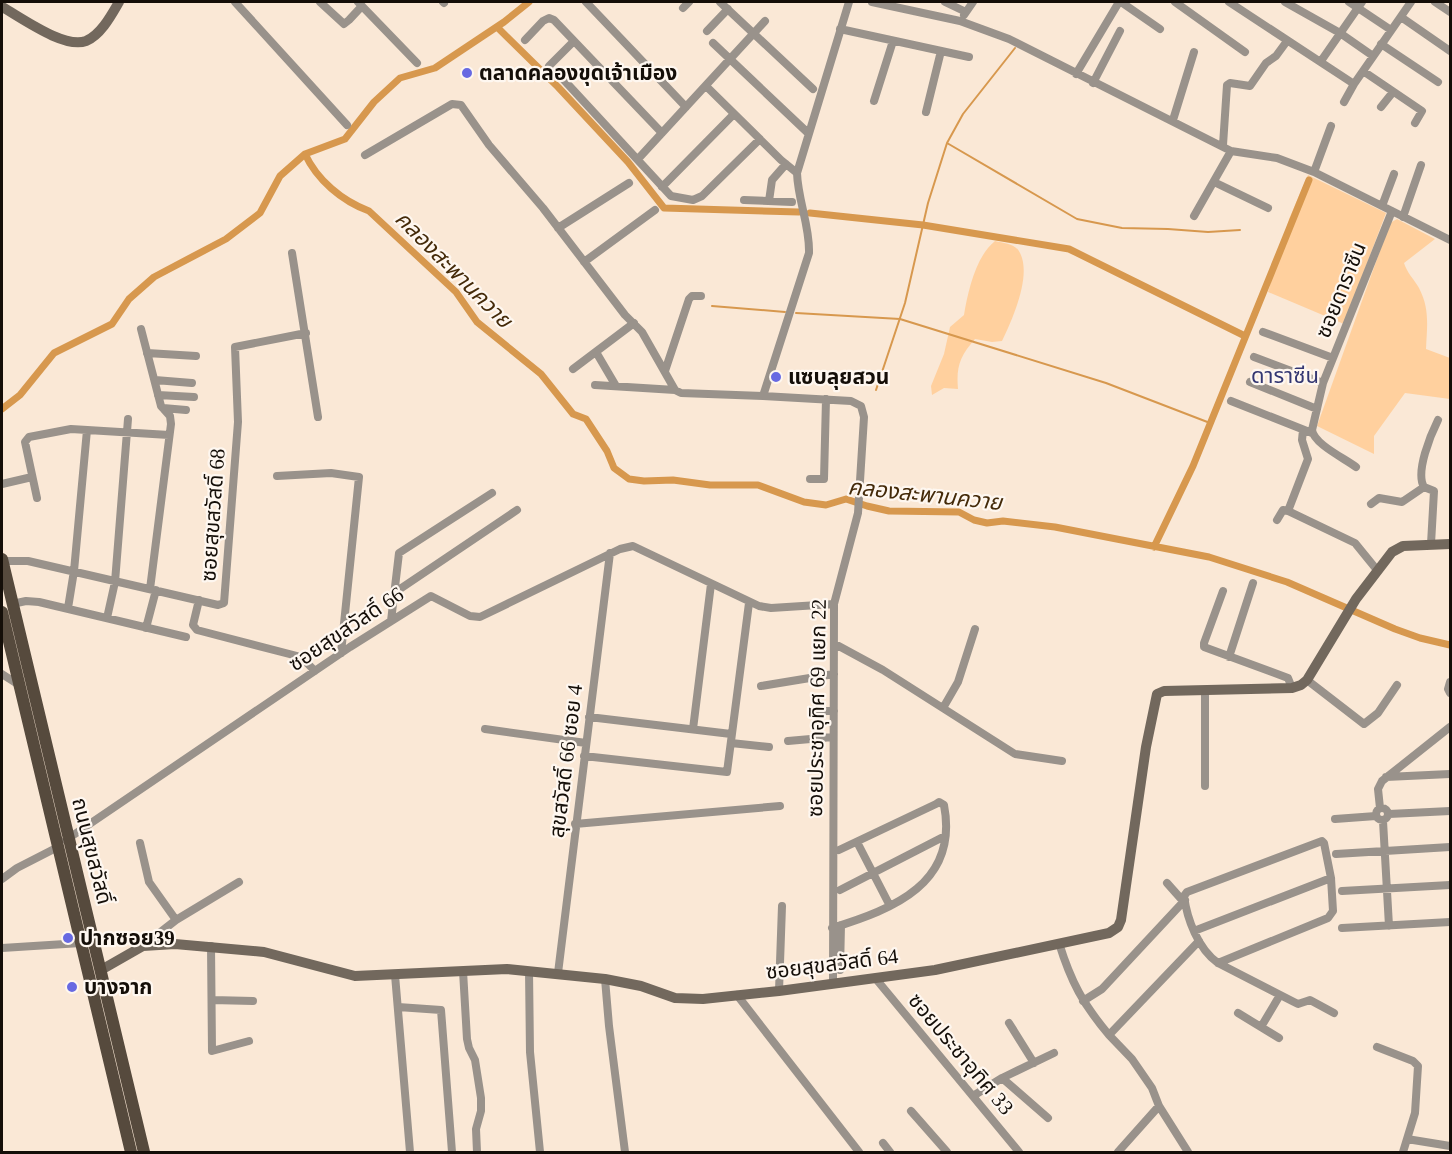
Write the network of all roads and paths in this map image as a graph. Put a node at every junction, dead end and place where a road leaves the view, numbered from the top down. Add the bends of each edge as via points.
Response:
1 (119, 2) edge
2 (235, 2) edge
3 (320, 2) edge
4 (586, 2) edge
5 (720, 2) edge
6 (849, 2) edge
7 (872, 2) edge
8 (945, 2) edge
9 (973, 2) edge
10 (1120, 2) edge
11 (1174, 2) edge
12 (1229, 2) edge
13 (1285, 2) edge
14 (1349, 2) edge
15 (1409, 2) edge
16 (1435, 2) edge
17 (360, 4) edge
18 (1360, 4) edge
19 (2, 7) edge
20 (728, 9) junction
21 (966, 12) junction
22 (1450, 12) edge
23 (1401, 17) junction
24 (765, 21) dead end
25 (960, 21) junction
26 (840, 29) junction
27 (1160, 29) dead end
28 (1391, 30) junction
29 (707, 31) dead end
30 (1120, 31) dead end
31 (1340, 33) junction
32 (755, 34) junction
33 (525, 40) dead end
34 (574, 41) junction
35 (893, 41) junction
36 (1287, 42) junction
37 (713, 43) dead end
38 (1382, 44) junction
39 (940, 51) junction
40 (1450, 51) edge
41 (1194, 52) dead end
42 (1245, 52) dead end
43 (1373, 56) junction
44 (969, 57) dead end
45 (730, 60) junction
46 (1321, 61) junction
47 (417, 63) dead end
48 (549, 66) dead end
49 (1363, 71) junction
50 (1076, 74) junction
51 (563, 79) dead end
52 (1438, 82) dead end
53 (1093, 83) junction
54 (1354, 84) junction
55 (706, 86) junction
56 (813, 89) dead end
57 (1392, 92) junction
58 (874, 101) dead end
59 (1344, 102) dead end
60 (686, 107) junction
61 (1381, 107) dead end
62 (926, 112) dead end
63 (734, 114) junction
64 (1173, 120) junction
65 (1415, 123) dead end
66 (347, 125) dead end
67 (1331, 126) dead end
68 (662, 133) junction
69 (808, 133) junction
70 (760, 139) junction
71 (1223, 145) junction
72 (1231, 151) junction
73 (365, 155) dead end
74 (638, 159) junction
75 (786, 164) junction
76 (1421, 165) dead end
77 (1314, 172) junction
78 (797, 173) junction
79 (1394, 174) dead end
80 (630, 183) dead end
81 (1214, 183) junction
82 (662, 186) junction
83 (744, 200) dead end
84 (769, 201) junction
85 (792, 202) dead end
86 (1382, 206) junction
87 (1268, 208) dead end
88 (654, 210) dead end
89 (1392, 211) junction
90 (1194, 216) dead end
91 (1403, 217) junction
92 (558, 228) junction
93 (1450, 240) edge
94 (292, 253) dead end
95 (584, 262) junction
96 (701, 296) dead end
97 (634, 323) junction
98 (141, 329) dead end
99 (1263, 332) dead end
100 (306, 333) junction
101 (596, 352) junction
102 (147, 353) junction
103 (196, 356) dead end
104 (1254, 357) dead end
105 (1333, 358) junction
106 (573, 369) dead end
107 (665, 371) junction
108 (154, 380) junction
109 (1250, 382) dead end
110 (192, 383) dead end
111 (1323, 383) junction
112 (596, 385) dead end
113 (615, 386) junction
114 (675, 390) junction
115 (158, 395) junction
116 (763, 396) junction
117 (194, 397) dead end
118 (826, 399) junction
119 (1231, 401) dead end
120 (163, 408) junction
121 (1317, 408) junction
122 (186, 410) dead end
123 (318, 417) dead end
124 (128, 419) dead end
125 (1438, 420) dead end
126 (87, 430) junction
127 (1304, 430) junction
128 (128, 432) junction
129 (1312, 434) junction
130 (170, 435) junction
131 (1356, 466) dead end
132 (277, 476) dead end
133 (32, 477) junction
134 (810, 479) dead end
135 (2, 484) edge
136 (1424, 487) junction
137 (492, 492) dead end
138 (36, 498) dead end
139 (1371, 504) dead end
140 (517, 510) dead end
141 (1288, 511) junction
142 (1277, 520) dead end
143 (1431, 544) junction
144 (1450, 544) edge
145 (610, 554) junction
146 (2, 560) edge
147 (1377, 570) junction
148 (74, 571) junction
149 (115, 582) junction
150 (1253, 583) dead end
151 (711, 584) junction
152 (153, 590) junction
153 (1223, 591) dead end
154 (394, 593) junction
155 (198, 600) junction
156 (749, 603) junction
157 (12, 604) junction
158 (834, 604) junction
159 (69, 608) junction
160 (2, 612) edge
161 (107, 618) junction
162 (391, 621) junction
163 (146, 628) junction
164 (975, 629) dead end
165 (186, 637) dead end
166 (835, 644) junction
167 (341, 653) junction
168 (1229, 657) junction
169 (315, 671) junction
170 (2, 674) edge
171 (834, 674) junction
172 (1307, 680) junction
173 (1450, 682) edge
174 (19, 685) junction
175 (1397, 685) dead end
176 (761, 686) dead end
177 (1292, 688) junction
178 (1205, 690) junction
179 (1450, 693) edge
180 (943, 708) junction
181 (812, 711) dead end
182 (834, 711) junction
183 (589, 717) junction
184 (1450, 727) edge
185 (485, 729) dead end
186 (693, 729) junction
187 (1441, 735) junction
188 (833, 736) junction
189 (1450, 736) edge
190 (731, 739) junction
191 (788, 741) dead end
192 (586, 743) junction
193 (769, 747) dead end
194 (584, 756) junction
195 (1062, 761) dead end
196 (1450, 774) edge
197 (1386, 777) junction
198 (1205, 786) dead end
199 (780, 806) dead end
200 (1450, 811) edge
201 (1382, 817) junction
202 (1335, 819) dead end
203 (575, 824) junction
204 (945, 836) junction
205 (857, 842) junction
206 (61, 843) junction
207 (140, 843) dead end
208 (1450, 847) edge
209 (839, 850) dead end
210 (1384, 851) junction
211 (1336, 854) dead end
212 (872, 873) junction
213 (1331, 878) junction
214 (2, 879) edge
215 (239, 882) dead end
216 (1167, 883) dead end
217 (1450, 885) edge
218 (1387, 889) junction
219 (840, 890) dead end
220 (1342, 891) dead end
221 (1184, 900) junction
222 (782, 906) dead end
223 (890, 906) junction
224 (176, 920) junction
225 (1450, 922) edge
226 (841, 925) junction
227 (1389, 926) junction
228 (832, 928) junction
229 (1342, 928) dead end
230 (1194, 931) junction
231 (1199, 941) junction
232 (81, 943) junction
233 (1059, 943) junction
234 (143, 946) junction
235 (211, 946) junction
236 (2, 948) edge
237 (1218, 963) junction
238 (101, 970) junction
239 (840, 970) dead end
240 (463, 971) junction
241 (529, 971) junction
242 (558, 973) junction
243 (395, 975) junction
244 (605, 979) junction
245 (876, 979) junction
246 (833, 984) junction
247 (779, 991) junction
248 (737, 995) junction
249 (1280, 995) junction
250 (212, 1000) junction
251 (253, 1001) dead end
252 (1083, 1001) junction
253 (398, 1007) junction
254 (1238, 1013) dead end
255 (1334, 1013) dead end
256 (1009, 1023) dead end
257 (1261, 1027) junction
258 (1109, 1035) junction
259 (1279, 1038) dead end
260 (249, 1041) dead end
261 (1377, 1047) dead end
262 (1054, 1053) dead end
263 (1034, 1063) junction
264 (1002, 1078) junction
265 (973, 1096) junction
266 (1159, 1106) junction
267 (911, 1111) dead end
268 (1048, 1118) dead end
269 (1407, 1140) junction
270 (883, 1143) dead end
271 (1450, 1146) edge
272 (131, 1152) edge
273 (144, 1152) edge
274 (410, 1152) edge
275 (452, 1152) edge
276 (477, 1152) edge
277 (540, 1152) edge
278 (626, 1152) edge
279 (859, 1152) edge
280 (890, 1152) edge
281 (946, 1152) edge
282 (1019, 1152) edge
283 (1118, 1152) edge
284 (1186, 1152) edge
285 (1403, 1152) edge

1 - 19 street via 95,36 72,43
2 - 66 street
3 - 17 street via 344,24
4 - 60 street
5 - 20 street
6 - 26 street
7 - 25 street
8 - 21 street
9 - 21 street
10 - 27 street
10 - 50 street
11 - 42 street
12 - 36 street
13 - 31 street
14 - 18 street
15 - 23 street
16 - 22 street
17 - 47 street
18 - 28 street
18 - 31 street
20 - 29 street
20 - 32 street
21 - 25 street
23 - 28 street
23 - 40 street
24 - 32 street
25 - 50 street via 1009,39
26 - 35 street
26 - 69 street
28 - 38 street
30 - 53 street
31 - 43 street
31 - 46 street
32 - 45 street
32 - 56 street
33 - 34 street via 549,18
34 - 48 street
34 - 68 street
35 - 39 street
35 - 58 street
36 - 46 street
36 - 71 street via 1250,86 1227,85
37 - 45 street
38 - 43 street
38 - 52 street
39 - 44 street
39 - 62 street
41 - 64 street
43 - 49 street
45 - 55 street
45 - 69 street
46 - 54 street
49 - 54 street
49 - 57 street
50 - 53 street
51 - 74 street
53 - 64 street
54 - 59 street
55 - 60 street
55 - 63 street
57 - 61 street
57 - 65 street via 1422,111
60 - 68 street
63 - 70 street
63 - 82 street
64 - 71 street
67 - 77 street
68 - 74 street
69 - 78 street
70 - 75 street
70 - 82 street via 702,196 681,199 671,196
71 - 72 street
72 - 77 street via 1276,158
72 - 81 street
73 - 92 street via 452,104 461,105
74 - 82 street
75 - 78 street
75 - 84 street via 772,180
76 - 91 street
77 - 86 street
78 - 116 street via 810,237 809,254
79 - 86 street
80 - 92 street
81 - 87 street
81 - 90 street
83 - 84 street
84 - 85 street
86 - 89 street
88 - 95 street
89 - 91 street
89 - 105 street, ซอยดาราซีน
91 - 93 street
92 - 95 street
94 - 100 street
95 - 97 street
96 - 107 street via 689,299
97 - 101 street
97 - 107 street
98 - 102 street
99 - 105 street
100 - 123 street
100 - 155 street, ซอยสุขสวัสดิ์ 68 via 235,347 238,422 225,603
101 - 106 street
101 - 113 street
102 - 103 street
102 - 108 street
104 - 111 street
105 - 111 street, ซอยดาราซีน
107 - 114 street
108 - 110 street
108 - 115 street
109 - 121 street
111 - 121 street, ซอยดาราซีน
112 - 113 street, ซอยประชาอุทิศ 69 แยก 22
113 - 114 street, ซอยประชาอุทิศ 69 แยก 22
114 - 116 street, ซอยประชาอุทิศ 69 แยก 22
115 - 117 street
115 - 120 street
116 - 118 street, ซอยประชาอุทิศ 69 แยก 22
118 - 134 street via 824,479
118 - 158 street, ซอยประชาอุทิศ 69 แยก 22 via 851,400 863,410 858,513
119 - 127 street
120 - 122 street
120 - 130 street via 170,416
121 - 129 street, ซอยดาราซีน
124 - 128 street
125 - 136 street via 1425,457 1421,477
126 - 128 street
126 - 133 street via 62,430 26,439
126 - 148 street
127 - 129 street
127 - 141 street via 1302,440 1308,459
128 - 130 street
128 - 149 street
129 - 131 street
130 - 152 street
132 - 167 street via 331,473 359,477
133 - 135 street
133 - 138 street
136 - 139 street via 1402,502 1379,498
136 - 143 street via 1434,491
137 - 154 street via 399,553
140 - 154 street
141 - 142 street via 1283,510
141 - 147 street via 1355,543
143 - 144 street
143 - 147 street via 1396,549
145 - 151 street, ซอยสุขสวัสดิ์ 66 via 633,546
145 - 162 street, ซอยสุขสวัสดิ์ 66 via 480,617 470,616 431,596
145 - 183 street, สุขสวัสดิ์ 66 ซอย 4
146 - 148 street, ซอยสุขสวัสดิ์ 68
146 - 157 main road, ถนนสุขสวัสดิ์
147 - 172 street
148 - 149 street, ซอยสุขสวัสดิ์ 68
148 - 159 street
149 - 152 street, ซอยสุขสวัสดิ์ 68
149 - 161 street
150 - 168 street
151 - 156 street, ซอยสุขสวัสดิ์ 66
151 - 186 street
152 - 155 street, ซอยสุขสวัสดิ์ 68
152 - 163 street
153 - 168 street via 1204,647
154 - 162 street
155 - 169 street via 193,625 197,630 301,657
156 - 158 street, ซอยสุขสวัสดิ์ 66 via 771,608
156 - 190 street
157 - 159 street via 33,601
157 - 206 main road, ถนนสุขสวัสดิ์
158 - 166 street, ซอยประชาอุทิศ 69 แยก 22
159 - 161 street
160 - 174 main road, ถนนสุขสวัสดิ์
161 - 163 street
162 - 167 street, ซอยสุขสวัสดิ์ 66
163 - 165 street
164 - 180 street via 958,682
166 - 171 street, ซอยประชาอุทิศ 69 แยก 22
166 - 180 street
167 - 169 street, ซอยสุขสวัสดิ์ 66
168 - 177 street via 1288,678
169 - 206 street, ซอยสุขสวัสดิ์ 66
170 - 174 street
171 - 176 street
171 - 182 street, ซอยประชาอุทิศ 69 แยก 22
172 - 175 street via 1364,724
172 - 177 street, ซอยสุขสวัสดิ์ 64
173 - 179 street
174 - 206 main road, ถนนสุขสวัสดิ์
177 - 178 street, ซอยสุขสวัสดิ์ 64
178 - 198 street
178 - 233 street, ซอยสุขสวัสดิ์ 64 via 1159,692 1155,699 1118,927 1109,933
180 - 195 street via 1015,754
181 - 182 street
182 - 188 street, ซอยประชาอุทิศ 69 แยก 22
183 - 186 street
183 - 192 street, สุขสวัสดิ์ 66 ซอย 4
184 - 187 street
185 - 192 street
186 - 190 street
187 - 189 street
187 - 197 street
188 - 191 street
188 - 228 street, ซอยประชาอุทิศ 69 แยก 22
190 - 193 street
190 - 194 street via 728,768 723,773
192 - 194 street, สุขสวัสดิ์ 66 ซอย 4
194 - 203 street, สุขสวัสดิ์ 66 ซอย 4
196 - 197 street
197 - 201 street via 1378,789 1380,808 1376,812
199 - 203 street
200 - 201 street
201 - 202 street
201 - 210 street
203 - 242 street, สุขสวัสดิ์ 66 ซอย 4
204 - 205 street via 944,806 939,802
204 - 212 street
204 - 223 street via 934,871 917,890
205 - 209 street
205 - 212 street
206 - 214 street, ซอยสุขสวัสดิ์ 66
206 - 232 main road, ถนนสุขสวัสดิ์
206 - 238 main road, ถนนสุขสวัสดิ์
207 - 224 street via 149,882
208 - 210 street
210 - 211 street
210 - 218 street
212 - 219 street
212 - 223 street
213 - 221 street via 1324,843 1320,841 1186,892
213 - 230 street
213 - 237 street via 1333,911 1328,918
215 - 224 street
216 - 221 street
217 - 218 street
218 - 220 street
218 - 227 street
221 - 230 street
221 - 252 street via 1102,989
222 - 247 street
223 - 226 street
224 - 234 street
225 - 227 street
226 - 228 street
226 - 239 street
227 - 229 street
228 - 246 street, ซอยประชาอุทิศ 69 แยก 22
230 - 231 street
231 - 237 street via 1207,955
231 - 258 street
232 - 236 street
232 - 272 main road, ถนนสุขสวัสดิ์
233 - 245 street, ซอยสุขสวัสดิ์ 64
233 - 252 street
234 - 235 street, ซอยสุขสวัสดิ์ 64
234 - 238 street, ซอยสุขสวัสดิ์ 64
235 - 243 street, ซอยสุขสวัสดิ์ 64 via 264,952 355,976
235 - 250 street
237 - 249 street
238 - 273 main road, ถนนสุขสวัสดิ์
240 - 241 street, ซอยสุขสวัสดิ์ 64
240 - 243 street, ซอยสุขสวัสดิ์ 64
240 - 276 street via 467,1039 481,1098
241 - 242 street, ซอยสุขสวัสดิ์ 64
241 - 277 street via 530,1052
242 - 244 street, ซอยสุขสวัสดิ์ 64
243 - 253 street
244 - 248 street, ซอยสุขสวัสดิ์ 64 via 675,998
244 - 278 street
245 - 246 street, ซอยสุขสวัสดิ์ 64
245 - 265 street, ซอยประชาอุทิศ 33
246 - 247 street, ซอยสุขสวัสดิ์ 64
247 - 248 street, ซอยสุขสวัสดิ์ 64
248 - 279 street
249 - 255 street via 1298,1004 1310,1000
249 - 257 street
250 - 251 street
250 - 260 street via 212,1051
252 - 258 street
253 - 274 street
253 - 275 street via 441,1010
254 - 257 street
256 - 263 street
257 - 259 street
258 - 266 street via 1132,1059
261 - 269 street via 1418,1066 1415,1113
262 - 263 street
263 - 264 street
264 - 265 street
264 - 268 street
265 - 282 street, ซอยประชาอุทิศ 33
266 - 283 street
266 - 284 street
267 - 281 street
269 - 271 street
269 - 285 street
270 - 280 street

